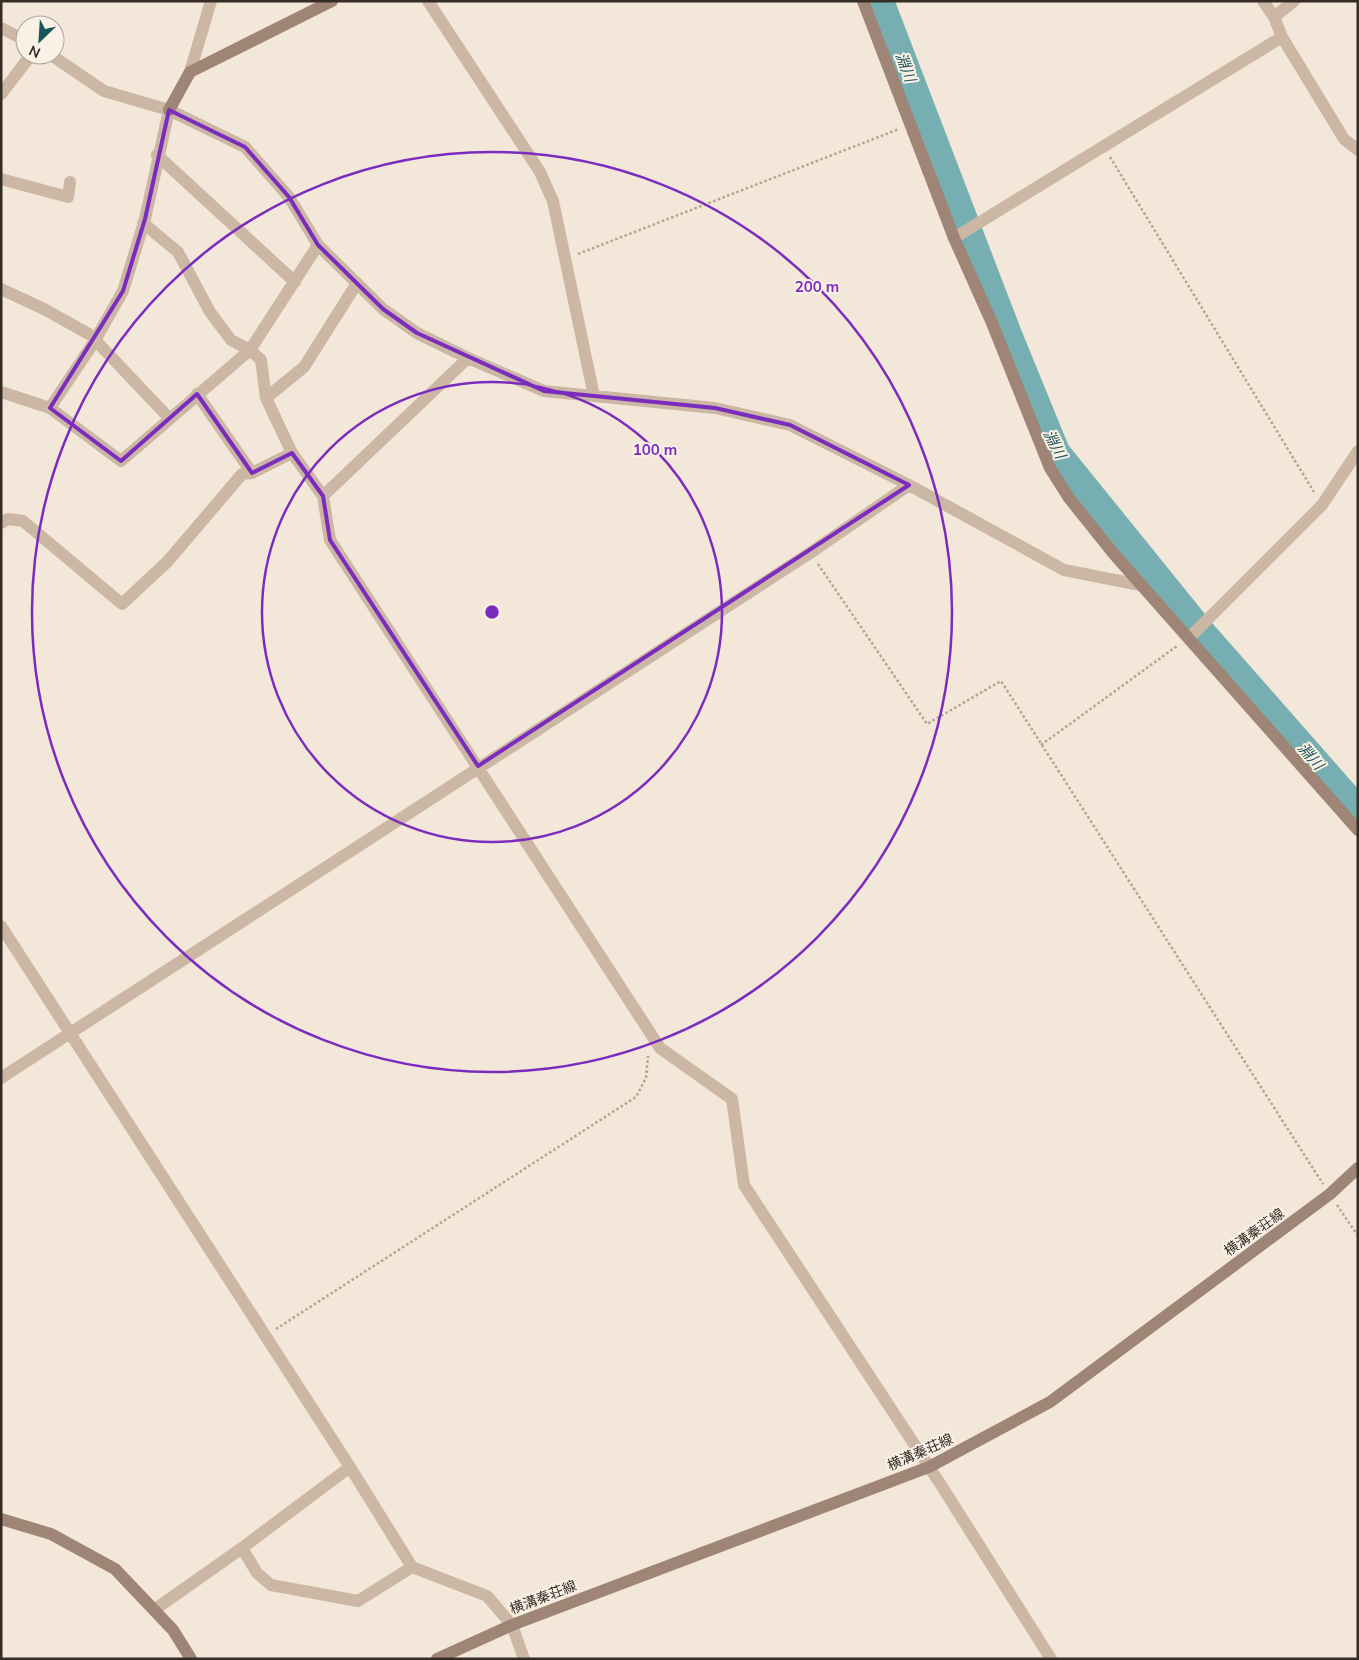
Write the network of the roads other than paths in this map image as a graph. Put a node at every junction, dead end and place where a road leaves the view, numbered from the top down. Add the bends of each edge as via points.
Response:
1 (211, 1) edge
2 (332, 1) edge
3 (428, 1) edge
4 (863, 1) edge
5 (1263, 1) edge
6 (1294, 1) edge
7 (1274, 18) junction
8 (1, 28) edge
9 (15, 35) edge
10 (1282, 37) junction
11 (23, 65) edge
12 (65, 65) edge
13 (190, 72) junction
14 (1, 94) edge
15 (169, 110) junction
16 (1357, 146) edge
17 (157, 155) junction
18 (1, 179) edge
19 (70, 182) dead end
20 (143, 223) junction
21 (954, 238) junction
22 (318, 245) junction
23 (295, 282) junction
24 (356, 283) junction
25 (2, 292) edge
26 (96, 338) junction
27 (250, 350) junction
28 (468, 358) junction
29 (1, 392) edge
30 (197, 394) junction
31 (594, 396) junction
32 (266, 398) junction
33 (50, 408) junction
34 (170, 418) junction
35 (1358, 451) edge
36 (292, 453) junction
37 (252, 473) junction
38 (909, 485) junction
39 (323, 496) junction
40 (1, 523) edge
41 (1140, 585) junction
42 (1189, 638) junction
43 (478, 766) junction
44 (1358, 830) edge
45 (1, 926) edge
46 (70, 1033) junction
47 (1, 1078) edge
48 (1358, 1168) edge
49 (350, 1466) junction
50 (929, 1467) junction
51 (1, 1519) edge
52 (242, 1548) junction
53 (412, 1567) junction
54 (154, 1610) junction
55 (512, 1625) junction
56 (191, 1659) edge
57 (437, 1659) edge
58 (524, 1659) edge
59 (1051, 1659) edge

1 - 13 street
2 - 13 street
3 - 31 street via 540,172 553,201
4 - 21 street
5 - 7 street
6 - 7 street
7 - 10 street
8 - 9 street
10 - 16 street via 1344,139
10 - 21 street
11 - 14 street
12 - 15 street via 104,91
13 - 15 street
15 - 17 street
15 - 22 street via 245,147 289,197
17 - 20 street
17 - 23 street
18 - 19 street via 68,197
20 - 26 street via 123,291
20 - 27 street via 178,252 210,312 231,340
21 - 41 street via 1050,468 1069,498
22 - 23 street
22 - 24 street
23 - 27 street
24 - 28 street via 383,309 416,333
24 - 32 street via 304,367
25 - 26 street via 44,309
26 - 33 street
26 - 34 street
27 - 30 street
27 - 32 street via 261,360
28 - 31 street via 544,391
28 - 39 street
29 - 33 street
30 - 34 street
30 - 37 street
31 - 38 street via 715,408 790,425
32 - 36 street
33 - 34 street via 120,461
35 - 42 street via 1322,504
36 - 37 street
36 - 39 street
37 - 40 street via 242,474 168,561 122,604 23,521 8,519
38 - 41 street via 1064,570
38 - 43 street
39 - 43 street via 330,540
41 - 42 street
42 - 44 street
43 - 46 street
43 - 50 street via 660,1048 732,1099 744,1185
45 - 46 street
46 - 47 street
46 - 49 street
48 - 50 street, 横溝秦荘線 via 1330,1194 1050,1402
49 - 52 street
49 - 53 street
50 - 55 street, 横溝秦荘線
50 - 59 street
51 - 54 street via 51,1534 115,1569
52 - 53 street via 257,1573 271,1586 358,1601
52 - 54 street
53 - 55 street via 487,1596
54 - 56 street via 173,1630
55 - 57 street, 横溝秦荘線
55 - 58 street

